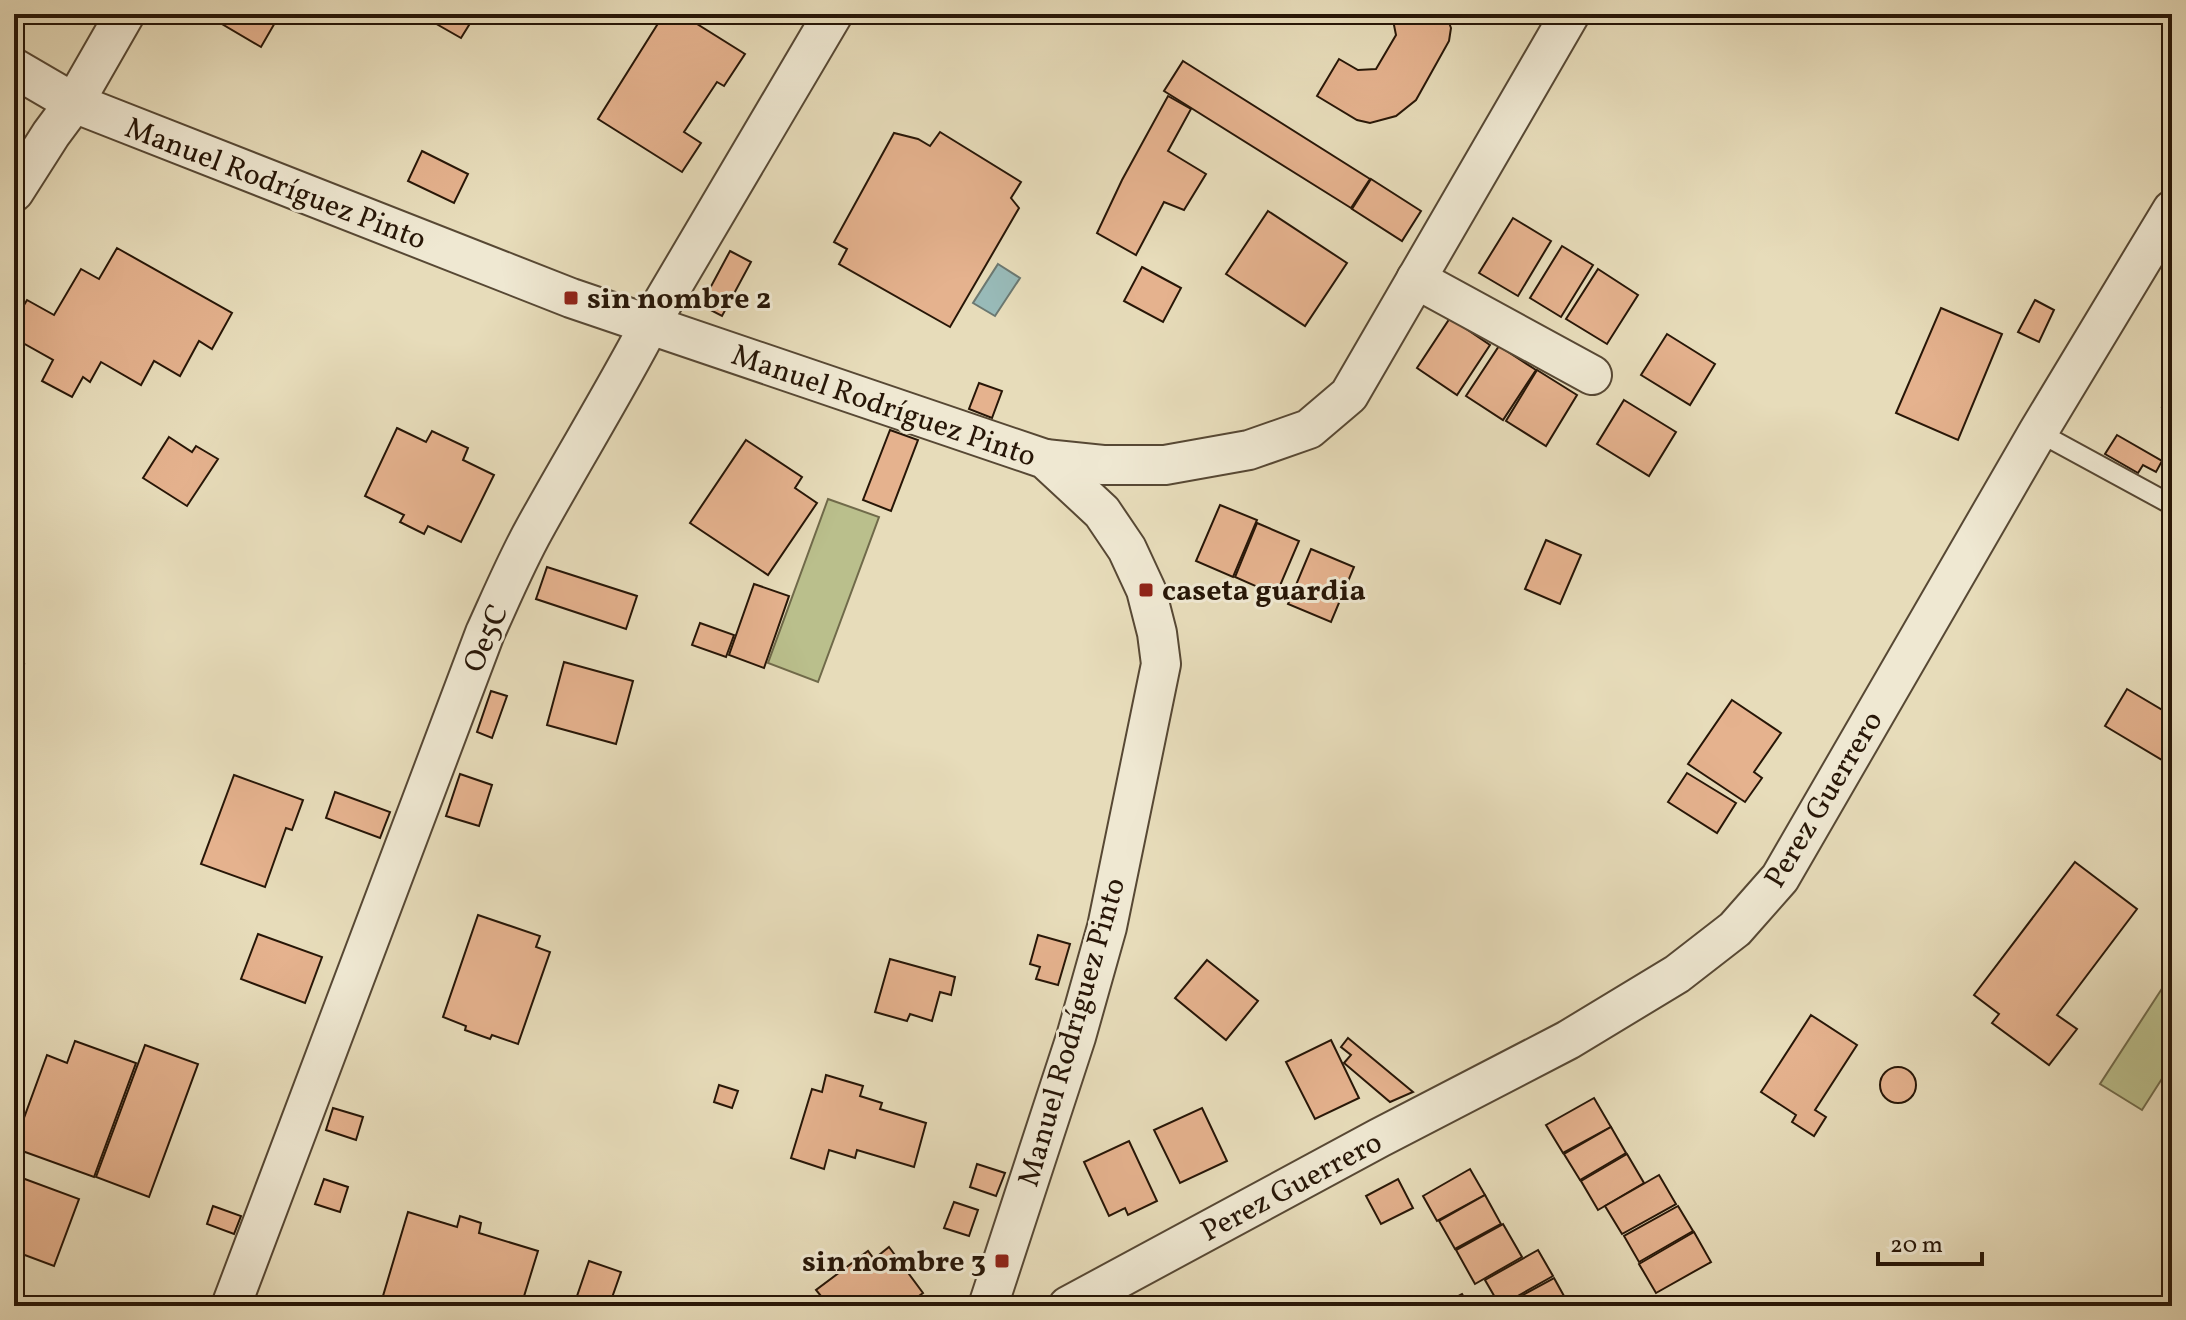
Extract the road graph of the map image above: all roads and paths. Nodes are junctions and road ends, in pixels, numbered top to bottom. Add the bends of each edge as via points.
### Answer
1 (125, 14) edge
2 (833, 14) edge
3 (1570, 14) edge
4 (14, 68) edge
5 (74, 103) junction
6 (14, 192) edge
7 (2172, 210) edge
8 (1416, 279) junction
9 (650, 324) junction
10 (1592, 375) dead end
11 (2038, 432) junction
12 (1045, 459) junction
13 (2172, 505) edge
14 (231, 1306) edge
15 (988, 1306) edge
16 (1068, 1306) edge

1 - 5 street
2 - 9 street, Oe5C
3 - 8 street
4 - 5 street, Manuel Rodríguez Pinto
5 - 6 street
5 - 9 street, Manuel Rodríguez Pinto via 556,293
7 - 11 street, Perez Guerrero
8 - 10 street
8 - 12 street via 1349,395 1309,429 1249,450 1165,465
9 - 12 street, Manuel Rodríguez Pinto
9 - 14 street, Oe5C via 534,530 485,633
11 - 13 lane
11 - 16 street, Perez Guerrero via 1780,878 1735,929 1677,974 1568,1040
12 - 15 street, Manuel Rodríguez Pinto via 1102,512 1127,549 1146,590 1161,664 1107,927

